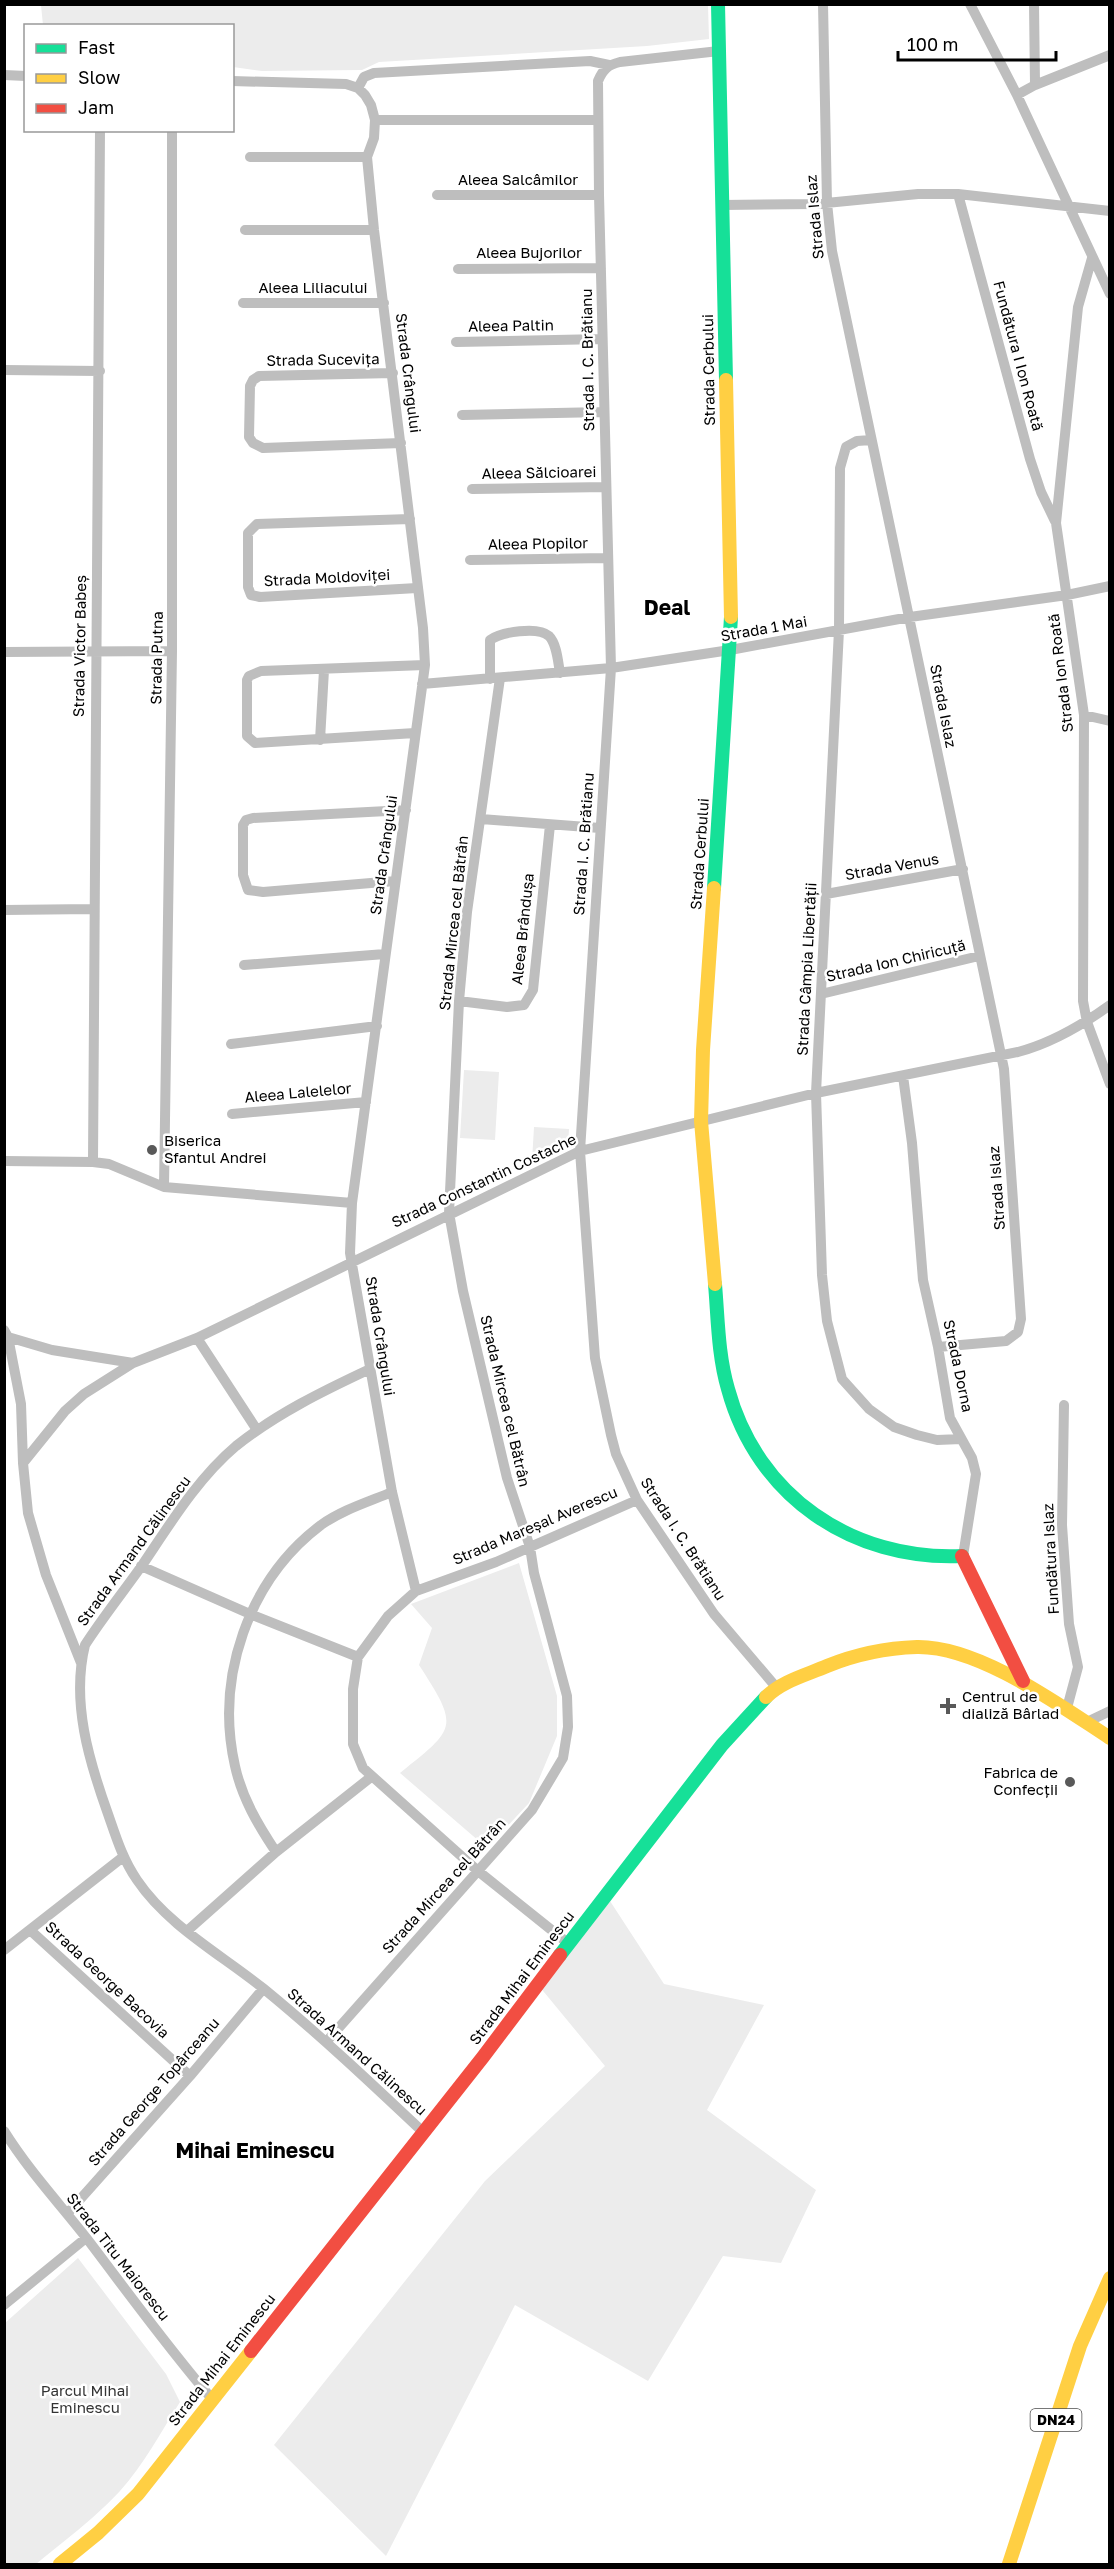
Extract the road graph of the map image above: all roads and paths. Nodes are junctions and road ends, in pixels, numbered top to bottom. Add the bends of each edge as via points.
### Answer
1 (718, 4) edge
2 (823, 4) edge
3 (970, 4) edge
4 (1034, 4) edge
5 (719, 51) junction
6 (1110, 55) edge
7 (609, 65) junction
8 (4, 75) edge
9 (24, 76) edge
10 (234, 81) edge
11 (1035, 85) junction
12 (358, 88) junction
13 (1017, 95) junction
14 (375, 120) junction
15 (598, 120) junction
16 (100, 132) edge
17 (172, 132) edge
18 (367, 156) junction
19 (250, 157) dead end
20 (958, 194) junction
21 (437, 195) dead end
22 (599, 195) junction
23 (827, 203) junction
24 (722, 205) junction
25 (1070, 205) junction
26 (1110, 211) edge
27 (245, 230) dead end
28 (374, 230) junction
29 (1092, 258) junction
30 (601, 268) junction
31 (458, 269) dead end
32 (1110, 294) edge
33 (243, 303) dead end
34 (384, 303) junction
35 (602, 339) junction
36 (456, 342) dead end
37 (4, 370) edge
38 (100, 371) junction
39 (393, 373) junction
40 (604, 412) junction
41 (462, 416) dead end
42 (871, 440) junction
43 (401, 442) junction
44 (606, 487) junction
45 (472, 489) dead end
46 (410, 519) junction
47 (1056, 523) junction
48 (607, 558) junction
49 (470, 560) dead end
50 (1110, 585) edge
51 (417, 588) junction
52 (1067, 595) junction
53 (910, 617) junction
54 (839, 630) junction
55 (730, 650) junction
56 (94, 651) junction
57 (172, 651) junction
58 (4, 652) edge
59 (425, 665) junction
60 (611, 668) junction
61 (324, 669) junction
62 (560, 673) junction
63 (495, 679) junction
64 (422, 684) junction
65 (1084, 715) junction
66 (1110, 721) edge
67 (415, 734) junction
68 (320, 740) junction
69 (406, 810) junction
70 (481, 819) junction
71 (550, 825) junction
72 (600, 828) junction
73 (963, 869) junction
74 (395, 881) junction
75 (826, 894) junction
76 (93, 909) junction
77 (4, 910) edge
78 (385, 954) junction
79 (979, 956) junction
80 (244, 965) dead end
81 (821, 994) junction
82 (459, 1001) junction
83 (1110, 1005) edge
84 (1087, 1022) junction
85 (377, 1026) junction
86 (231, 1044) dead end
87 (1000, 1055) junction
88 (1107, 1070) edge
89 (903, 1076) junction
90 (1110, 1084) edge
91 (816, 1093) junction
92 (366, 1102) junction
93 (232, 1114) dead end
94 (701, 1121) junction
95 (580, 1151) junction
96 (4, 1161) edge
97 (93, 1162) junction
98 (164, 1187) junction
99 (352, 1203) junction
100 (449, 1213) junction
101 (351, 1261) junction
102 (6, 1333) edge
103 (197, 1338) junction
104 (938, 1347) junction
105 (133, 1363) junction
106 (369, 1369) junction
107 (1064, 1405) dead end
108 (257, 1430) junction
109 (962, 1439) junction
110 (23, 1463) junction
111 (392, 1492) junction
112 (637, 1500) junction
113 (530, 1547) junction
114 (963, 1556) junction
115 (141, 1566) junction
116 (416, 1591) junction
117 (250, 1614) junction
118 (358, 1657) junction
119 (81, 1663) junction
120 (1023, 1682) junction
121 (776, 1687) junction
122 (1067, 1708) junction
123 (1110, 1711) edge
124 (1087, 1722) junction
125 (1110, 1738) edge
126 (371, 1777) junction
127 (276, 1852) junction
128 (123, 1857) junction
129 (478, 1870) junction
130 (30, 1930) junction
131 (187, 1930) junction
132 (569, 1944) junction
133 (4, 1950) edge
134 (263, 1989) junction
135 (327, 2041) junction
136 (190, 2076) junction
137 (4, 2131) edge
138 (423, 2132) junction
139 (67, 2214) junction
140 (86, 2238) junction
141 (1110, 2278) edge
142 (4, 2304) edge
143 (212, 2399) junction
144 (60, 2565) edge
145 (1009, 2565) edge

1 - 5 street, Strada Cerbului
2 - 23 street, Strada Islaz
3 - 13 street
4 - 11 street
5 - 7 street
5 - 24 street, Strada Cerbului
6 - 11 street
7 - 12 street via 590,61 374,73 364,77
7 - 15 street, Strada I. C. Brătianu via 598,81
8 - 9 street
10 - 12 street via 346,84
11 - 13 street
12 - 14 street via 371,105
13 - 25 street
14 - 15 street
14 - 18 street, Strada Crângului
15 - 22 street, Strada I. C. Brătianu
16 - 38 street, Strada Victor Babeș
17 - 57 street, Strada Putna
18 - 19 street
18 - 28 street, Strada Crângului
20 - 23 street
20 - 25 street
20 - 47 street, Fundătura I Ion Roată via 1030,459
21 - 22 street, Aleea Salcâmilor
22 - 30 street, Strada I. C. Brătianu
23 - 24 street
23 - 42 street, Strada Islaz via 832,250
24 - 55 street, Strada Cerbului
25 - 26 street
25 - 29 street
27 - 28 street
28 - 34 street, Strada Crângului
29 - 32 street
29 - 47 street, Strada Ion Roată via 1078,307
30 - 31 street, Aleea Bujorilor
30 - 35 street, Strada I. C. Brătianu
33 - 34 street, Aleea Liliacului
34 - 39 street, Strada Crângului
35 - 36 street, Aleea Paltin
35 - 40 street, Strada I. C. Brătianu
37 - 38 street
38 - 56 street, Strada Victor Babeș
39 - 43 street, Strada Crângului
39 - 43 street, Strada Sucevița via 259,376 250,386 249,437 263,448
40 - 41 street
40 - 44 street, Strada I. C. Brătianu
42 - 53 street, Strada Islaz
42 - 54 street, Strada Câmpia Libertății via 846,447 840,468
43 - 46 street, Strada Crângului
44 - 45 street, Aleea Sălcioarei
44 - 48 street, Strada I. C. Brătianu
46 - 51 street, Strada Crângului
46 - 51 street, Strada Moldoviței via 257,524 248,532 248,587 251,595 260,597
47 - 52 street, Strada Ion Roată
48 - 49 street, Aleea Plopilor
48 - 60 street, Strada I. C. Brătianu
50 - 52 street, Strada 1 Mai
51 - 59 street, Strada Crângului
52 - 53 street, Strada 1 Mai
52 - 65 street, Strada Ion Roată
53 - 54 street, Strada 1 Mai
53 - 73 street, Strada Islaz
54 - 55 street, Strada 1 Mai
54 - 75 street, Strada Câmpia Libertății
55 - 60 street, Strada 1 Mai
55 - 94 street, Strada Cerbului
56 - 57 street
56 - 58 street
56 - 76 street, Strada Victor Babeș
57 - 98 street, Strada Putna
59 - 61 street
59 - 64 street, Strada Crângului
60 - 62 street, Strada 1 Mai
60 - 72 street, Strada I. C. Brătianu
61 - 68 street
61 - 68 street via 261,671 249,675 247,680 246,730 250,741
62 - 63 street, Strada 1 Mai
62 - 63 street, Strada Mircea cel Bătrân via 549,636 540,632 506,633 490,640
63 - 64 street, Strada 1 Mai
63 - 70 street, Strada Mircea cel Bătrân
64 - 67 street, Strada Crângului
65 - 66 street
65 - 84 street, Strada Ion Roată via 1083,1001
67 - 68 street
67 - 69 street, Strada Crângului
69 - 74 street, Strada Crângului
69 - 74 street via 253,818 243,825 243,875 248,890
70 - 71 street
70 - 82 street, Strada Mircea cel Bătrân
71 - 72 street
71 - 82 street, Aleea Brândușa via 529,999 524,1005 507,1007
72 - 95 street, Strada I. C. Brătianu
73 - 75 street, Strada Venus
73 - 79 street, Strada Islaz
74 - 78 street, Strada Crângului
75 - 81 street, Strada Câmpia Libertății
76 - 77 street
76 - 97 street, Strada Victor Babeș
78 - 80 street
78 - 85 street, Strada Crângului
79 - 81 street, Strada Ion Chiricuță
79 - 87 street, Strada Islaz
81 - 91 street, Strada Câmpia Libertății
82 - 100 street, Strada Mircea cel Bătrân
83 - 84 street, Strada Constantin Costache
84 - 87 street, Strada Constantin Costache via 1039,1046
84 - 88 street, Strada Ion Roată
85 - 86 street
85 - 92 street, Strada Crângului
87 - 89 street, Strada Constantin Costache
87 - 104 street, Strada Islaz via 1021,1319 1018,1332 1006,1341
88 - 90 street, Strada Ion Roată
89 - 91 street, Strada Constantin Costache
89 - 104 street, Strada Dorna via 923,1280
91 - 94 street, Strada Constantin Costache
91 - 109 street, Strada Câmpia Libertății via 822,1275 827,1321 842,1379 869,1409 894,1427 937,1440
92 - 93 street, Aleea Lalelelor
92 - 99 street, Strada Crângului
94 - 95 street, Strada Constantin Costache
94 - 114 street, Strada Cerbului via 722,1366 731,1406 756,1456 771,1476 802,1504 839,1530 914,1556
95 - 100 street, Strada Constantin Costache
95 - 112 street, Strada I. C. Brătianu via 595,1358 613,1444
96 - 97 street
97 - 98 street via 109,1164
98 - 99 street
99 - 101 street, Strada Crângului
100 - 101 street, Strada Constantin Costache
100 - 113 street, Strada Mircea cel Bătrân via 463,1291 507,1478
101 - 103 street, Strada Constantin Costache
101 - 106 street, Strada Crângului
102 - 105 street via 52,1350
102 - 110 street via 21,1404
103 - 105 street, Strada Constantin Costache
103 - 108 street
104 - 109 street, Strada Dorna via 950,1418
105 - 110 street, Strada Constantin Costache via 65,1411
106 - 108 street, Strada Armand Călinescu
106 - 111 street, Strada Crângului
107 - 122 street, Fundătura Islaz via 1062,1525 1069,1624 1078,1667
108 - 115 street, Strada Armand Călinescu via 203,1481
109 - 114 street, Strada Dorna via 976,1474
110 - 119 street via 33,1528 46,1575
111 - 116 street, Strada Crângului
111 - 117 street via 322,1524 282,1563
112 - 113 street, Strada Mareșal Averescu
112 - 121 street, Strada I. C. Brătianu via 714,1614
113 - 116 street, Strada Mareșal Averescu
113 - 129 street, Strada Mircea cel Bătrân via 567,1696 568,1727 562,1758 549,1785
114 - 120 street
115 - 117 street
115 - 119 street, Strada Armand Călinescu via 85,1646
116 - 118 street, Strada Mareșal Averescu via 388,1616
117 - 118 street
117 - 127 street via 237,1649 229,1709 231,1741 245,1798
118 - 126 street, Strada Mareșal Averescu via 353,1689 353,1744 356,1757
119 - 128 street, Strada Armand Călinescu via 82,1717 90,1762
120 - 121 street, Strada Mihai Eminescu via 968,1658 917,1647 866,1654
120 - 122 street, Strada Mihai Eminescu
121 - 132 street, Strada Mihai Eminescu via 722,1745
122 - 124 street, Strada Mihai Eminescu
123 - 124 street
124 - 125 street, Strada Mihai Eminescu
126 - 127 street
126 - 129 street, Strada Mareșal Averescu
127 - 131 street
128 - 130 street
128 - 131 street, Strada Armand Călinescu via 149,1896
129 - 132 street, Strada Mareșal Averescu
129 - 135 street, Strada Mircea cel Bătrân
130 - 133 street
130 - 136 street, Strada George Bacovia
131 - 134 street, Strada Armand Călinescu
132 - 138 street, Strada Mihai Eminescu
134 - 135 street, Strada Armand Călinescu
134 - 136 street, Strada George Topârceanu
135 - 138 street, Strada Armand Călinescu
136 - 139 street, Strada George Topârceanu
137 - 139 street, Strada Titu Maiorescu via 35,2178
138 - 143 street, Strada Mihai Eminescu
139 - 140 street, Strada Titu Maiorescu
140 - 142 street
140 - 143 street, Strada Titu Maiorescu
141 - 145 street, DN24 via 1080,2346
143 - 144 street, Strada Mihai Eminescu via 138,2494

